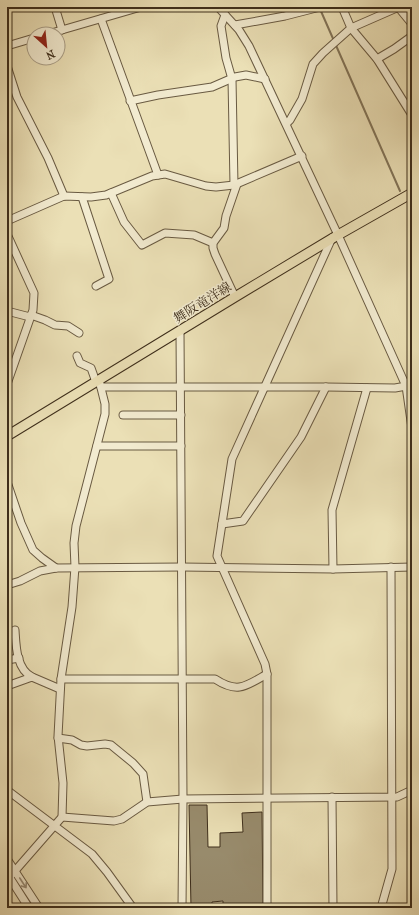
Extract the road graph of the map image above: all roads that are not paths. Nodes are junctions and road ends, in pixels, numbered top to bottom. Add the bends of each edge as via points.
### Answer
1 (55, 7) edge
2 (141, 7) edge
3 (218, 7) edge
4 (320, 7) edge
5 (342, 7) edge
6 (398, 7) edge
7 (225, 15) junction
8 (101, 19) junction
9 (412, 24) edge
10 (235, 25) junction
11 (61, 26) edge
12 (351, 28) junction
13 (66, 29) edge
14 (412, 36) edge
15 (26, 40) edge
16 (7, 46) edge
17 (377, 59) junction
18 (7, 66) edge
19 (232, 79) junction
20 (265, 79) junction
21 (130, 101) junction
22 (412, 115) edge
23 (286, 123) junction
24 (302, 156) junction
25 (158, 175) junction
26 (236, 184) junction
27 (111, 192) junction
28 (412, 192) edge
29 (64, 196) junction
30 (82, 197) junction
31 (7, 221) edge
32 (7, 234) edge
33 (335, 236) junction
34 (213, 243) junction
35 (96, 286) dead end
36 (235, 297) junction
37 (7, 311) edge
38 (31, 316) junction
39 (180, 330) junction
40 (78, 333) dead end
41 (77, 356) dead end
42 (98, 383) junction
43 (7, 384) edge
44 (409, 386) edge
45 (181, 387) junction
46 (265, 387) junction
47 (326, 387) junction
48 (366, 388) junction
49 (123, 415) dead end
50 (181, 415) junction
51 (412, 428) edge
52 (7, 436) edge
53 (97, 446) junction
54 (181, 446) junction
55 (7, 482) edge
56 (222, 524) junction
57 (182, 567) junction
58 (391, 567) junction
59 (412, 567) edge
60 (56, 568) junction
61 (75, 568) junction
62 (223, 568) junction
63 (333, 569) junction
64 (7, 585) edge
65 (15, 630) dead end
66 (19, 658) junction
67 (7, 660) edge
68 (267, 674) junction
69 (32, 677) junction
70 (61, 678) junction
71 (182, 679) junction
72 (7, 686) edge
73 (60, 689) junction
74 (58, 738) junction
75 (7, 790) edge
76 (412, 790) edge
77 (391, 797) junction
78 (267, 798) junction
79 (332, 798) junction
80 (183, 799) junction
81 (147, 802) junction
82 (62, 818) junction
83 (55, 826) junction
84 (7, 859) edge
85 (15, 871) junction
86 (8, 877) edge
87 (29, 908) edge
88 (39, 908) edge
89 (133, 908) edge
90 (182, 908) edge
91 (267, 908) edge
92 (333, 908) edge
93 (382, 908) edge

1 - 11 street
2 - 8 street
3 - 7 street
4 - 10 street
5 - 12 street
6 - 9 street
6 - 12 street
7 - 10 street
7 - 19 street via 221,26
8 - 13 street
8 - 21 street
10 - 20 street via 249,46
12 - 17 street
12 - 23 street via 313,64 302,99
14 - 17 street
15 - 16 street
17 - 22 street
18 - 29 street via 16,97 48,158
19 - 20 street via 246,76
19 - 21 street via 212,87
19 - 26 street
20 - 23 street
21 - 25 street
23 - 24 street
24 - 26 street
24 - 33 street
25 - 26 street via 165,174 206,186
25 - 27 street
26 - 34 street via 224,228
27 - 30 street
27 - 34 street via 124,222 142,245 165,233 194,235
28 - 33 main road, 舞阪竜洋線
29 - 30 street
29 - 31 street
30 - 35 street via 110,279
32 - 38 street via 34,293
33 - 36 main road, 舞阪竜洋線
33 - 44 street
33 - 46 street
34 - 36 street
36 - 39 main road, 舞阪竜洋線
37 - 38 street
38 - 40 street via 55,325 68,326
38 - 43 street
39 - 42 main road, 舞阪竜洋線
39 - 45 street
41 - 42 street via 80,363 91,368
42 - 45 street
42 - 52 main road, 舞阪竜洋線
42 - 53 street via 105,404
44 - 48 street
44 - 51 street
45 - 46 street
45 - 50 street
46 - 47 street
46 - 56 street via 232,459
47 - 48 street
47 - 56 street via 301,437 243,520
48 - 63 street via 332,510
49 - 50 street
50 - 54 street
53 - 54 street
53 - 61 street via 76,526
54 - 57 street
55 - 60 street via 33,550
56 - 62 street via 217,556
57 - 61 street
57 - 62 street
57 - 71 street
58 - 59 street
58 - 63 street
58 - 77 street
60 - 61 street
60 - 64 street via 40,570
61 - 70 street
62 - 63 street
62 - 68 street
65 - 66 street
66 - 67 street
66 - 69 street
68 - 71 street via 241,687 223,684 216,679
68 - 78 street
69 - 72 street
69 - 73 street
70 - 71 street
70 - 73 street
71 - 80 street
73 - 74 street
74 - 81 street via 87,746 111,745 144,774
74 - 82 street via 63,783
75 - 83 street
76 - 77 street
77 - 79 street
77 - 93 street via 392,869
78 - 79 street
78 - 80 street
78 - 91 street
79 - 92 street
80 - 81 street
80 - 90 street
81 - 82 street via 122,819
82 - 83 street
83 - 85 street
83 - 89 street via 92,854
84 - 85 street
85 - 86 street
85 -> 88 street
86 - 87 street

